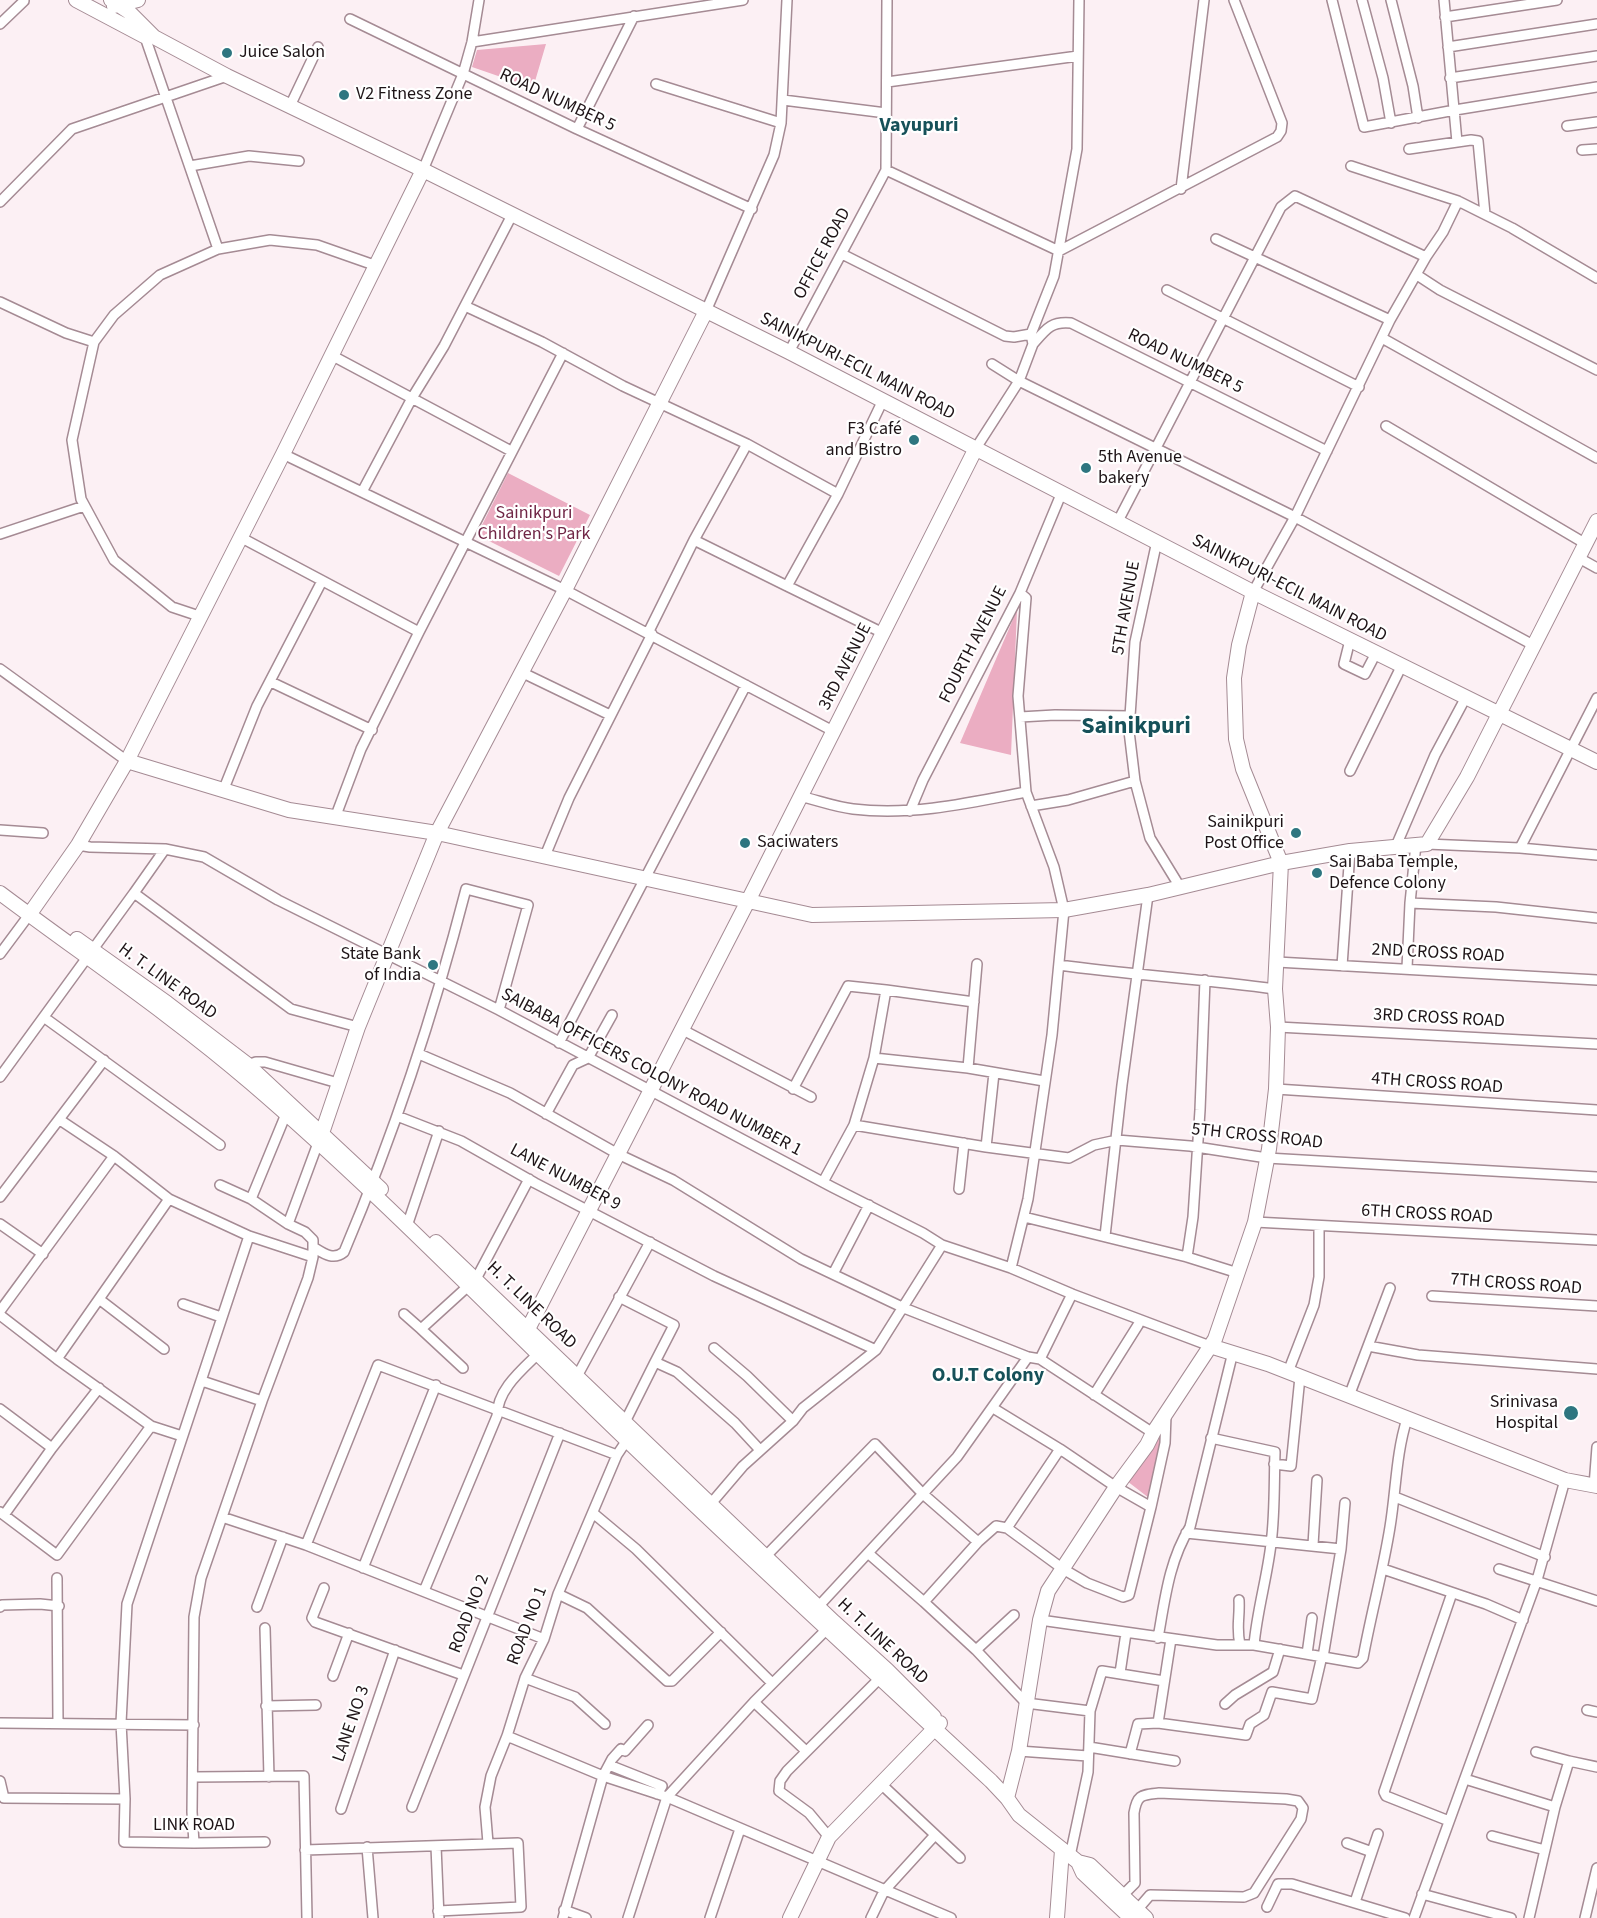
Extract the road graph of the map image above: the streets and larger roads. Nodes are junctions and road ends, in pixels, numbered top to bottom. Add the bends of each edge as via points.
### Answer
1 (138, 0) edge
2 (144, 0) edge
3 (479, 0) edge
4 (743, 0) edge
5 (787, 0) edge
6 (886, 0) edge
7 (1079, 0) edge
8 (1204, 0) edge
9 (1234, 0) edge
10 (1332, 0) edge
11 (1362, 0) edge
12 (1391, 0) edge
13 (1444, 0) edge
14 (1557, 0) edge
15 (24, 1) edge
16 (115, 2) edge
17 (87, 4) edge
18 (634, 16) junction
19 (1445, 17) junction
20 (350, 19) dead end
21 (0, 24) edge
22 (1597, 24) edge
23 (148, 33) junction
24 (472, 42) junction
25 (318, 47) dead end
26 (1448, 47) junction
27 (1078, 56) junction
28 (1597, 56) edge
29 (463, 74) junction
30 (227, 76) junction
31 (1450, 78) junction
32 (887, 82) junction
33 (656, 84) dead end
34 (1597, 87) edge
35 (165, 97) junction
36 (783, 100) junction
37 (290, 106) junction
38 (1455, 110) junction
39 (886, 113) junction
40 (1418, 118) junction
41 (1597, 122) edge
42 (781, 123) junction
43 (1391, 123) junction
44 (1567, 126) dead end
45 (577, 129) junction
46 (1457, 141) junction
47 (1409, 149) dead end
48 (1582, 150) dead end
49 (1597, 150) edge
50 (299, 161) dead end
51 (190, 166) junction
52 (1351, 166) dead end
53 (423, 170) junction
54 (886, 170) junction
55 (1181, 189) junction
56 (1458, 201) junction
57 (0, 202) edge
58 (752, 209) junction
59 (1485, 214) junction
60 (512, 215) junction
61 (1216, 239) dead end
62 (218, 249) junction
63 (1059, 251) junction
64 (842, 254) junction
65 (1255, 256) junction
66 (1426, 257) junction
67 (374, 265) junction
68 (1417, 275) junction
69 (1597, 278) edge
70 (1167, 290) dead end
71 (0, 302) edge
72 (465, 306) junction
73 (706, 311) junction
74 (1223, 318) junction
75 (1390, 320) junction
76 (1382, 338) junction
77 (1032, 339) junction
78 (94, 342) junction
79 (789, 352) junction
80 (563, 353) junction
81 (331, 355) junction
82 (992, 364) dead end
83 (1597, 370) edge
84 (1019, 381) junction
85 (1190, 383) junction
86 (1359, 387) junction
87 (412, 398) junction
88 (883, 400) junction
89 (660, 404) junction
90 (1386, 426) dead end
91 (747, 444) junction
92 (1157, 447) junction
93 (976, 448) junction
94 (1327, 451) junction
95 (511, 452) junction
96 (283, 454) junction
97 (1597, 458) edge
98 (362, 492) junction
99 (1062, 492) junction
100 (838, 494) junction
101 (84, 506) junction
102 (1295, 517) junction
103 (1118, 521) junction
104 (1597, 521) edge
105 (0, 534) edge
106 (240, 537) junction
107 (694, 540) junction
108 (1157, 542) junction
109 (465, 543) junction
110 (1586, 544) junction
111 (1579, 558) junction
112 (1597, 568) edge
113 (322, 581) junction
114 (787, 586) junction
115 (565, 590) junction
116 (1253, 592) junction
117 (1020, 593) junction
118 (199, 616) junction
119 (419, 632) junction
120 (883, 633) junction
121 (650, 634) junction
122 (1350, 640) junction
123 (1535, 646) junction
124 (1376, 653) junction
125 (1402, 665) junction
126 (0, 669) edge
127 (520, 672) junction
128 (271, 682) junction
129 (746, 685) junction
130 (1466, 697) junction
131 (1597, 698) edge
132 (1499, 713) junction
133 (610, 715) junction
134 (1130, 716) junction
135 (1020, 717) junction
136 (372, 730) junction
137 (833, 731) junction
138 (1570, 748) junction
139 (127, 761) junction
140 (1597, 762) edge
141 (1350, 771) dead end
142 (1135, 780) junction
143 (223, 791) junction
144 (1026, 792) junction
145 (799, 796) junction
146 (1031, 806) junction
147 (910, 811) junction
148 (334, 818) junction
149 (0, 830) edge
150 (43, 833) dead end
151 (437, 833) junction
152 (1422, 844) junction
153 (78, 845) junction
154 (1396, 846) junction
155 (1520, 848) junction
156 (165, 849) junction
157 (1350, 851) junction
158 (1597, 855) edge
159 (545, 856) junction
160 (1281, 863) junction
161 (646, 878) junction
162 (0, 883) edge
163 (1179, 887) junction
164 (0, 893) edge
165 (134, 893) junction
166 (1148, 895) junction
167 (748, 901) junction
168 (1410, 903) junction
169 (1064, 910) junction
170 (32, 912) junction
171 (1597, 918) edge
172 (0, 954) edge
173 (90, 954) junction
174 (388, 954) junction
175 (1277, 962) junction
176 (977, 964) dead end
177 (1059, 965) junction
178 (1342, 966) junction
179 (1407, 968) junction
180 (1137, 975) junction
181 (1205, 980) junction
182 (1597, 980) edge
183 (442, 981) junction
184 (1275, 989) junction
185 (886, 990) junction
186 (974, 1002) junction
187 (499, 1010) junction
188 (612, 1015) dead end
189 (45, 1018) junction
190 (358, 1027) junction
191 (1278, 1027) junction
192 (681, 1029) junction
193 (559, 1043) junction
194 (1597, 1044) edge
195 (419, 1054) junction
196 (588, 1058) junction
197 (874, 1058) junction
198 (104, 1060) junction
199 (242, 1068) junction
200 (968, 1068) junction
201 (994, 1073) junction
202 (0, 1077) edge
203 (1044, 1082) junction
204 (338, 1083) junction
205 (793, 1089) junction
206 (1276, 1089) junction
207 (650, 1091) junction
208 (811, 1097) dead end
209 (1597, 1110) edge
210 (546, 1113) junction
211 (286, 1114) junction
212 (397, 1116) junction
213 (60, 1120) junction
214 (854, 1125) junction
215 (440, 1131) junction
216 (320, 1138) junction
217 (1117, 1140) junction
218 (964, 1143) junction
219 (220, 1145) dead end
220 (986, 1147) junction
221 (1196, 1147) junction
222 (618, 1154) junction
223 (1034, 1154) junction
224 (114, 1156) junction
225 (1267, 1158) junction
226 (1597, 1177) edge
227 (529, 1179) junction
228 (823, 1182) junction
229 (220, 1185) dead end
230 (372, 1186) junction
231 (958, 1189) dead end
232 (0, 1197) edge
233 (170, 1199) junction
234 (251, 1199) junction
235 (869, 1206) junction
236 (588, 1210) junction
237 (1024, 1217) junction
238 (409, 1222) junction
239 (1255, 1222) junction
240 (0, 1224) edge
241 (288, 1224) junction
242 (1319, 1226) junction
243 (249, 1236) junction
244 (1105, 1236) junction
245 (1597, 1240) edge
246 (650, 1242) junction
247 (942, 1245) junction
248 (313, 1247) junction
249 (43, 1254) junction
250 (313, 1257) junction
251 (1187, 1257) junction
252 (1011, 1268) junction
253 (1238, 1273) junction
254 (833, 1274) junction
255 (473, 1282) junction
256 (1390, 1288) dead end
257 (1072, 1294) junction
258 (1432, 1296) dead end
259 (619, 1297) junction
260 (99, 1299) junction
261 (183, 1304) dead end
262 (1597, 1306) edge
263 (904, 1308) junction
264 (0, 1313) edge
265 (404, 1314) dead end
266 (221, 1317) junction
267 (1138, 1320) junction
268 (421, 1329) junction
269 (525, 1333) junction
270 (1210, 1346) junction
271 (1368, 1346) junction
272 (714, 1348) dead end
273 (164, 1349) dead end
274 (543, 1350) junction
275 (876, 1350) junction
276 (1233, 1352) junction
277 (1029, 1357) junction
278 (57, 1359) junction
279 (1040, 1359) junction
280 (655, 1362) junction
281 (463, 1368) dead end
282 (1597, 1368) edge
283 (1294, 1374) junction
284 (202, 1381) junction
285 (574, 1381) junction
286 (436, 1385) junction
287 (99, 1388) junction
288 (1094, 1395) junction
289 (1348, 1396) junction
290 (262, 1401) junction
291 (993, 1408) junction
292 (497, 1409) junction
293 (0, 1410) edge
294 (1166, 1414) junction
295 (1407, 1419) junction
296 (793, 1421) junction
297 (151, 1426) junction
298 (629, 1431) junction
299 (560, 1432) junction
300 (1153, 1433) junction
301 (182, 1436) junction
302 (1211, 1438) junction
303 (1597, 1447) edge
304 (52, 1448) junction
305 (1060, 1449) junction
306 (760, 1450) junction
307 (617, 1455) junction
308 (1274, 1464) junction
309 (1317, 1480) dead end
310 (1565, 1480) junction
311 (1595, 1486) edge
312 (1116, 1487) junction
313 (923, 1494) junction
314 (1395, 1497) junction
315 (1345, 1503) dead end
316 (1151, 1507) junction
317 (707, 1508) junction
318 (593, 1512) junction
319 (2, 1514) edge
320 (222, 1517) junction
321 (1007, 1528) junction
322 (1186, 1533) junction
323 (283, 1537) junction
324 (1271, 1541) junction
325 (978, 1542) junction
326 (306, 1545) junction
327 (1313, 1545) junction
328 (1341, 1549) junction
329 (869, 1554) junction
330 (1545, 1557) junction
331 (762, 1560) junction
332 (363, 1568) junction
333 (1062, 1569) junction
334 (1383, 1569) junction
335 (1499, 1569) dead end
336 (57, 1578) dead end
337 (1537, 1580) junction
338 (324, 1588) dead end
339 (424, 1591) junction
340 (1452, 1593) junction
341 (558, 1594) junction
342 (1239, 1600) dead end
343 (1597, 1601) edge
344 (924, 1602) junction
345 (58, 1606) junction
346 (0, 1607) edge
347 (257, 1607) dead end
348 (814, 1610) junction
349 (486, 1616) junction
350 (1014, 1616) dead end
351 (1312, 1618) dead end
352 (1040, 1620) junction
353 (1523, 1620) junction
354 (830, 1625) junction
355 (265, 1628) dead end
356 (721, 1632) junction
357 (348, 1633) junction
358 (1126, 1633) junction
359 (1158, 1638) junction
360 (544, 1639) junction
361 (1171, 1640) junction
362 (1240, 1645) junction
363 (1254, 1645) junction
364 (1280, 1649) junction
365 (395, 1650) junction
366 (975, 1650) junction
367 (1307, 1654) junction
368 (1322, 1657) junction
369 (1120, 1673) junction
370 (464, 1675) junction
371 (333, 1676) dead end
372 (525, 1678) junction
373 (879, 1679) junction
374 (1164, 1681) junction
375 (772, 1683) junction
376 (754, 1702) junction
377 (1026, 1703) junction
378 (1225, 1704) dead end
379 (316, 1705) dead end
380 (266, 1707) junction
381 (1587, 1710) dead end
382 (1090, 1711) junction
383 (1597, 1713) edge
384 (0, 1723) edge
385 (58, 1723) junction
386 (122, 1723) junction
387 (1158, 1723) junction
388 (605, 1724) dead end
389 (194, 1725) junction
390 (648, 1725) dead end
391 (937, 1726) junction
392 (507, 1736) junction
393 (806, 1751) junction
394 (1019, 1751) junction
395 (1088, 1751) junction
396 (1536, 1752) dead end
397 (1130, 1754) junction
398 (1175, 1761) dead end
399 (1569, 1761) junction
400 (609, 1765) junction
401 (1597, 1767) edge
402 (603, 1776) junction
403 (269, 1777) junction
404 (194, 1778) junction
405 (1465, 1779) junction
406 (0, 1781) edge
407 (879, 1783) junction
408 (1008, 1793) junction
409 (662, 1796) junction
410 (125, 1799) junction
411 (412, 1807) dead end
412 (1556, 1807) junction
413 (341, 1809) dead end
414 (1449, 1821) junction
415 (740, 1829) junction
416 (1378, 1834) dead end
417 (935, 1835) junction
418 (1492, 1836) dead end
419 (829, 1837) junction
420 (264, 1842) dead end
421 (488, 1843) junction
422 (1347, 1843) dead end
423 (194, 1844) junction
424 (367, 1846) junction
425 (436, 1846) junction
426 (305, 1850) junction
427 (1545, 1850) junction
428 (1372, 1852) junction
429 (1070, 1856) junction
430 (960, 1858) dead end
431 (816, 1861) junction
432 (1597, 1868) edge
433 (1135, 1883) junction
434 (884, 1891) junction
435 (1422, 1894) junction
436 (1150, 1895) junction
437 (1122, 1896) junction
438 (1355, 1902) junction
439 (1267, 1907) dead end
440 (501, 1913) edge
441 (563, 1914) edge
442 (438, 1915) edge
443 (1138, 1915) edge
444 (1487, 1915) edge
445 (307, 1918) edge
446 (373, 1918) edge
447 (586, 1918) edge
448 (628, 1918) edge
449 (710, 1918) edge
450 (790, 1918) edge
451 (872, 1918) edge
452 (951, 1918) edge
453 (1057, 1918) edge
454 (1405, 1918) edge
455 (1414, 1918) edge
456 (1511, 1918) edge
457 (1529, 1918) edge
458 (1585, 1918) edge

1 - 16 street
2 - 23 street via 139,9
3 - 24 street
4 - 18 street
5 - 36 street
6 - 32 street
7 - 27 street
8 - 55 street
9 - 55 street via 1281,131 1277,137
10 - 43 street via 1364,127
11 - 43 street
12 - 40 street
13 - 19 street
14 - 19 street
15 - 21 street
16 - 17 street
16 - 23 street
17 - 23 street, SAINIKPURI-ECIL MAIN ROAD
18 - 24 street
18 - 45 street
19 - 26 street
20 - 29 street, ROAD NUMBER 5
22 - 26 street
23 - 30 street, SAINIKPURI-ECIL MAIN ROAD
23 - 35 street
24 - 29 street
25 - 37 street
26 - 31 street
27 - 32 street
27 - 63 street via 1077,149
28 - 31 street
29 - 45 street, ROAD NUMBER 5
29 - 53 street
30 - 35 street
30 - 37 street, SAINIKPURI-ECIL MAIN ROAD
31 - 38 street
32 - 39 street
33 - 42 street
34 - 38 street
35 - 51 street
35 - 57 street via 72,129
36 - 39 street
36 - 42 street
37 - 53 street, SAINIKPURI-ECIL MAIN ROAD
38 - 40 street
38 - 46 street
39 - 54 street
40 - 43 street
41 - 44 street
42 - 58 street via 774,155
45 - 58 street, ROAD NUMBER 5
46 - 47 street
46 - 59 street via 1478,141
48 - 49 street
50 - 51 street via 249,156
51 - 62 street
52 - 56 street
53 - 60 street, SAINIKPURI-ECIL MAIN ROAD
53 - 67 street
54 - 63 street
54 - 64 street, OFFICE ROAD
55 - 63 street
56 - 59 street
56 - 66 street
58 - 73 street
59 - 69 street
60 - 72 street
60 - 73 street, SAINIKPURI-ECIL MAIN ROAD
61 - 65 street
62 - 67 street via 270,240 317,245
62 - 78 street via 160,275 114,315
63 - 77 street
64 - 77 street via 1005,336
64 - 79 street, OFFICE ROAD
65 - 66 street via 1281,207 1295,196
65 - 74 street
65 - 75 street
66 - 68 street
67 - 81 street
68 - 75 street
68 - 83 street
70 - 74 street
71 - 78 street
72 - 80 street
72 - 87 street
73 - 79 street, SAINIKPURI-ECIL MAIN ROAD
73 - 89 street
74 - 85 street
74 - 86 street
75 - 76 street
76 - 86 street
76 - 97 street
77 - 84 street
77 - 85 street, ROAD NUMBER 5 via 1059,322 1071,323
78 - 101 street via 72,440
79 - 88 street, SAINIKPURI-ECIL MAIN ROAD
80 - 89 street
80 - 95 street
81 - 87 street
81 - 96 street
82 - 84 street
84 - 92 street
84 - 93 street
85 - 92 street
85 - 94 street, ROAD NUMBER 5
86 - 94 street
87 - 95 street
87 - 98 street
88 - 93 street, SAINIKPURI-ECIL MAIN ROAD
88 - 100 street
89 - 91 street
89 - 115 street
90 - 110 street
91 - 100 street
91 - 107 street
92 - 102 street
92 - 103 street
93 - 99 street, SAINIKPURI-ECIL MAIN ROAD
93 - 120 street, 3RD AVENUE
94 - 102 street
95 - 109 street
96 - 98 street
96 - 106 street
98 - 109 street
99 - 103 street, SAINIKPURI-ECIL MAIN ROAD
99 - 117 street, FOURTH AVENUE
100 - 114 street
101 - 105 street
101 - 118 street via 114,560 172,607
102 - 116 street
102 - 123 street
103 - 108 street, SAINIKPURI-ECIL MAIN ROAD
104 - 110 street
106 - 113 street
106 - 118 street
107 - 114 street
107 - 121 street
108 - 116 street, SAINIKPURI-ECIL MAIN ROAD
108 - 134 street, 5TH AVENUE via 1135,642
109 - 115 street
109 - 119 street
110 - 111 street
111 - 112 street
111 - 123 street
113 - 119 street
113 - 128 street
114 - 120 street
115 - 121 street
115 - 127 street
116 - 122 street, SAINIKPURI-ECIL MAIN ROAD
116 - 160 street via 1234,678 1236,739 1243,769
117 - 135 street via 1026,598 1026,612 1018,696
117 - 147 street, FOURTH AVENUE
118 - 139 street
119 - 136 street
120 - 137 street, 3RD AVENUE
121 - 129 street
121 - 133 street
122 - 124 street, SAINIKPURI-ECIL MAIN ROAD
122 - 124 street via 1344,664 1365,674
123 - 132 street
124 - 125 street, SAINIKPURI-ECIL MAIN ROAD
125 - 130 street, SAINIKPURI-ECIL MAIN ROAD
125 - 141 street
126 - 139 street
127 - 133 street
127 - 151 street
128 - 136 street
128 - 143 street via 257,706
129 - 137 street
129 - 161 street
130 - 132 street, SAINIKPURI-ECIL MAIN ROAD
130 - 154 street via 1435,755
131 - 138 street
132 - 138 street, SAINIKPURI-ECIL MAIN ROAD
132 - 152 street via 1467,777
133 - 159 street
134 - 135 street
134 - 142 street, 5TH AVENUE
135 - 144 street
136 - 148 street
137 - 145 street, 3RD AVENUE
138 - 140 street, SAINIKPURI-ECIL MAIN ROAD
138 - 155 street
139 - 143 street
139 - 153 street
142 - 146 street via 1068,801
142 - 163 street, 5TH AVENUE via 1150,838
143 - 148 street
144 - 146 street
144 - 147 street
145 - 147 street via 852,809
145 - 167 street, 3RD AVENUE
146 - 169 street via 1054,867
148 - 151 street
149 - 150 street
151 - 159 street
151 - 174 street
152 - 154 street
152 - 155 street
152 - 168 street
153 - 156 street, SAIBABA OFFICERS COLONY ROAD NUMBER 1
153 - 170 street
154 - 157 street
155 - 158 street
156 - 165 street
156 - 174 street, SAIBABA OFFICERS COLONY ROAD NUMBER 1 via 204,857 278,900
157 - 160 street
157 - 178 street
159 - 161 street
160 - 163 street
160 - 175 street
161 - 167 street
161 - 193 street
162 - 170 street, H. T. LINE ROAD
163 - 166 street
164 - 170 street, H. T. LINE ROAD
165 - 173 street
165 - 190 street via 291,1009
166 - 169 street
166 - 180 street
167 - 169 street via 812,915
167 - 192 street, 3RD AVENUE
168 - 171 street
168 - 179 street
169 - 177 street
170 - 172 street
170 - 173 street, H. T. LINE ROAD
173 - 189 street
173 - 199 street, H. T. LINE ROAD
174 - 183 street, SAIBABA OFFICERS COLONY ROAD NUMBER 1
174 - 190 street
175 - 178 street, 2ND CROSS ROAD
175 - 184 street
176 - 186 street
177 - 180 street
177 - 203 street
178 - 179 street, 2ND CROSS ROAD
179 - 182 street, 2ND CROSS ROAD
180 - 181 street
180 - 217 street
181 - 184 street
181 - 221 street
183 - 187 street, SAIBABA OFFICERS COLONY ROAD NUMBER 1
183 - 187 street via 466,889 528,905
183 - 195 street
184 - 191 street
185 - 186 street
185 - 197 street
185 - 205 street via 848,986
186 - 200 street
187 - 193 street, SAIBABA OFFICERS COLONY ROAD NUMBER 1
188 - 196 street
189 - 198 street
189 - 202 street
190 - 204 street
191 - 194 street, 3RD CROSS ROAD
191 - 206 street
192 - 205 street
192 - 207 street, 3RD AVENUE
193 - 196 street, SAIBABA OFFICERS COLONY ROAD NUMBER 1
195 - 210 street
195 - 212 street
196 - 207 street, SAIBABA OFFICERS COLONY ROAD NUMBER 1
196 - 210 street via 573,1065
197 - 200 street
197 - 214 street
198 - 213 street
198 - 219 street
199 - 204 street via 265,1062
199 - 211 street, H. T. LINE ROAD
199 - 216 street, H. T. LINE ROAD
200 - 201 street
201 - 203 street
201 - 220 street
203 - 223 street
204 - 216 street
205 - 208 street
206 - 209 street, 4TH CROSS ROAD
206 - 225 street
207 - 222 street, 3RD AVENUE
207 - 228 street, SAIBABA OFFICERS COLONY ROAD NUMBER 1
210 - 222 street
211 - 216 street, H. T. LINE ROAD
211 - 234 street
212 - 215 street, LANE NUMBER 9
212 - 230 street
213 - 224 street
213 - 232 street
214 - 218 street, 5TH CROSS ROAD
214 - 228 street
215 - 227 street, LANE NUMBER 9
215 - 238 street
216 - 230 street, H. T. LINE ROAD
216 - 241 street
217 - 221 street, 5TH CROSS ROAD
217 - 223 street, 5TH CROSS ROAD via 1094,1145 1069,1158
217 - 244 street
218 - 220 street, 5TH CROSS ROAD
218 - 231 street
220 - 223 street, 5TH CROSS ROAD
221 - 225 street, 5TH CROSS ROAD
221 - 251 street
222 - 236 street, 3RD AVENUE
222 - 254 street via 673,1180 801,1259
223 - 237 street
224 - 233 street
224 - 249 street
225 - 226 street, 5TH CROSS ROAD
225 - 239 street
227 - 236 street, LANE NUMBER 9
227 - 255 street
228 - 235 street, SAIBABA OFFICERS COLONY ROAD NUMBER 1
229 - 234 street
230 - 238 street, H. T. LINE ROAD
230 - 248 street via 344,1252 333,1257
233 - 243 street
233 - 260 street
234 - 241 street
235 - 247 street, SAIBABA OFFICERS COLONY ROAD NUMBER 1
235 - 254 street
236 - 246 street, LANE NUMBER 9
236 - 269 street, 3RD AVENUE
237 - 244 street
237 - 252 street
238 - 255 street, H. T. LINE ROAD
239 - 242 street, 6TH CROSS ROAD
239 - 253 street
240 - 249 street
241 - 248 street via 305,1232 313,1240
242 - 245 street, 6TH CROSS ROAD
242 - 283 street via 1319,1277
243 - 250 street
243 - 266 street
244 - 251 street
246 - 259 street
246 - 275 street, LANE NUMBER 9 via 714,1276
247 - 252 street, SAIBABA OFFICERS COLONY ROAD NUMBER 1
247 - 263 street
248 - 250 street
249 - 264 street
250 - 290 street
251 - 253 street
252 - 257 street, SAIBABA OFFICERS COLONY ROAD NUMBER 1
253 - 270 street
254 - 263 street
255 - 268 street
255 - 269 street, H. T. LINE ROAD
256 - 271 street
257 - 267 street, SAIBABA OFFICERS COLONY ROAD NUMBER 1
257 - 279 street
258 - 262 street, 7TH CROSS ROAD
259 - 280 street, ROAD NO 1 via 674,1325
259 - 285 street
260 - 273 street
260 - 278 street
261 - 266 street
263 - 275 street
263 - 277 street
264 - 278 street
265 - 268 street
266 - 284 street
267 - 270 street, SAIBABA OFFICERS COLONY ROAD NUMBER 1
267 - 288 street
268 - 281 street
269 - 274 street, H. T. LINE ROAD
270 - 276 street
270 - 294 street
271 - 282 street via 1418,1355
271 - 289 street
272 - 296 street
274 - 285 street, H. T. LINE ROAD
274 - 292 street via 508,1384
275 - 296 street via 803,1408
276 - 283 street
276 - 302 street
277 - 279 street
277 - 291 street
278 - 287 street
279 - 288 street
280 - 298 street, ROAD NO 1
280 - 306 street via 677,1372
283 - 289 street
283 - 308 street via 1291,1466
284 - 290 street
284 - 301 street
285 - 298 street, H. T. LINE ROAD
286 - 292 street
286 - 326 street via 378,1365
286 - 332 street
287 - 297 street
287 - 304 street
288 - 300 street
289 - 295 street
290 - 320 street
291 - 305 street
291 - 313 street via 957,1457
292 - 299 street
292 - 339 street
293 - 304 street
294 - 300 street
294 - 316 street via 1165,1443
295 - 310 street
295 - 314 street
296 - 306 street
297 - 301 street
297 - 319 street via 57,1555
298 - 307 street, ROAD NO 1
298 - 317 street, H. T. LINE ROAD
299 - 307 street
299 - 349 street, ROAD NO 2
300 - 312 street
301 - 386 street via 127,1604
302 - 308 street via 1275,1452
302 - 322 street
303 - 311 street
304 - 319 street
305 - 312 street
305 - 321 street
306 - 317 street
307 - 318 street, ROAD NO 1
308 - 324 street
309 - 327 street
310 - 311 street
310 - 330 street
312 - 316 street
312 - 333 street
313 - 325 street
313 - 329 street
313 - 331 street via 875,1444
314 - 330 street
314 - 334 street
315 - 328 street
316 - 333 street via 1129,1595 1123,1597
317 - 331 street, H. T. LINE ROAD
318 - 341 street, ROAD NO 1
318 - 356 street
320 - 323 street
320 - 389 street via 201,1578 194,1617
321 - 325 street via 996,1526
321 - 333 street
322 - 324 street
322 - 359 street via 1171,1569
323 - 326 street
323 - 347 street
324 - 327 street
324 - 363 street
325 - 344 street
326 - 332 street
327 - 328 street
328 - 368 street
329 - 344 street
329 - 348 street
330 - 337 street
331 - 348 street, H. T. LINE ROAD
332 - 339 street
333 - 352 street via 1048,1591
334 - 340 street
334 - 368 street via 1363,1658 1358,1663
335 - 337 street
336 - 345 street
337 - 343 street
337 - 353 street
338 - 357 street via 313,1620
339 - 349 street
340 - 353 street
340 - 414 street via 1384,1792
341 - 356 street via 586,1608 670,1682
341 - 360 street, ROAD NO 1
342 - 362 street
344 - 366 street
345 - 346 street
345 - 385 street
348 - 354 street, H. T. LINE ROAD
349 - 360 street
349 - 370 street, ROAD NO 2
350 - 366 street
351 - 367 street
352 - 358 street
352 - 377 street
353 - 405 street
354 - 373 street, H. T. LINE ROAD
354 - 375 street
354 - 391 street, H. T. LINE ROAD via 887,1670
355 - 380 street
356 - 375 street
357 - 365 street
357 - 371 street
358 - 359 street
358 - 369 street
359 - 361 street
360 - 372 street, ROAD NO 1
361 - 362 street
361 - 374 street
362 - 363 street
363 - 364 street
364 - 367 street
364 - 378 street via 1273,1672
365 - 370 street
365 - 413 street, LANE NO 3
366 - 377 street
367 - 368 street
368 - 387 street via 1312,1699 1272,1692 1264,1714 1250,1724 1246,1735
369 - 374 street
369 - 382 street via 1102,1671
370 - 411 street, ROAD NO 2
372 - 388 street via 575,1697
372 - 392 street, ROAD NO 1
373 - 391 street, H. T. LINE ROAD
373 - 393 street
374 - 387 street
375 - 376 street
376 - 393 street
376 - 409 street
377 - 382 street
377 - 394 street
379 - 380 street
380 - 403 street
381 - 383 street
382 - 395 street
384 - 385 street
385 - 386 street
386 - 389 street
386 - 410 street
387 - 397 street via 1138,1724
389 - 404 street
390 - 400 street
391 - 407 street
391 - 408 street, H. T. LINE ROAD
392 - 402 street
392 - 421 street, ROAD NO 1 via 486,1798
393 - 419 street via 780,1781 779,1791 809,1813
394 - 395 street
394 - 408 street
395 - 397 street
395 - 429 street via 1088,1772
396 - 399 street
397 - 398 street
399 - 401 street
399 - 412 street
400 - 402 street
400 - 409 street via 662,1786
402 - 409 street
402 - 441 street
403 - 404 street
403 - 426 street via 304,1776
404 - 423 street
405 - 412 street
405 - 414 street
406 - 410 street via 4,1798
407 - 417 street
407 - 419 street
408 - 429 street, H. T. LINE ROAD via 1018,1815
409 - 415 street
409 - 448 street
410 - 423 street, LINK ROAD via 124,1842
412 - 427 street
414 - 435 street
415 - 431 street
415 - 449 street
416 - 428 street
417 - 430 street
417 - 434 street
418 - 427 street
419 - 431 street
420 - 423 street, LINK ROAD
421 - 425 street
421 - 440 street via 518,1844 521,1907
422 - 428 street
424 - 425 street
424 - 426 street
424 - 446 street
425 - 442 street
426 - 445 street
427 - 457 street
428 - 438 street
429 - 437 street via 1090,1865
429 - 443 street via 1083,1873
429 - 453 street
431 - 434 street
431 - 450 street
432 - 458 street
433 - 436 street
433 - 436 street via 1134,1813 1136,1802 1143,1795 1286,1799 1298,1801 1303,1808 1301,1819 1254,1893 1244,1897
433 - 437 street
434 - 451 street
434 - 452 street
435 - 444 street
435 - 455 street
436 - 443 street
437 - 443 street
438 - 439 street via 1292,1884 1278,1884
438 - 454 street
440 - 442 street
441 - 447 street
444 - 456 street

